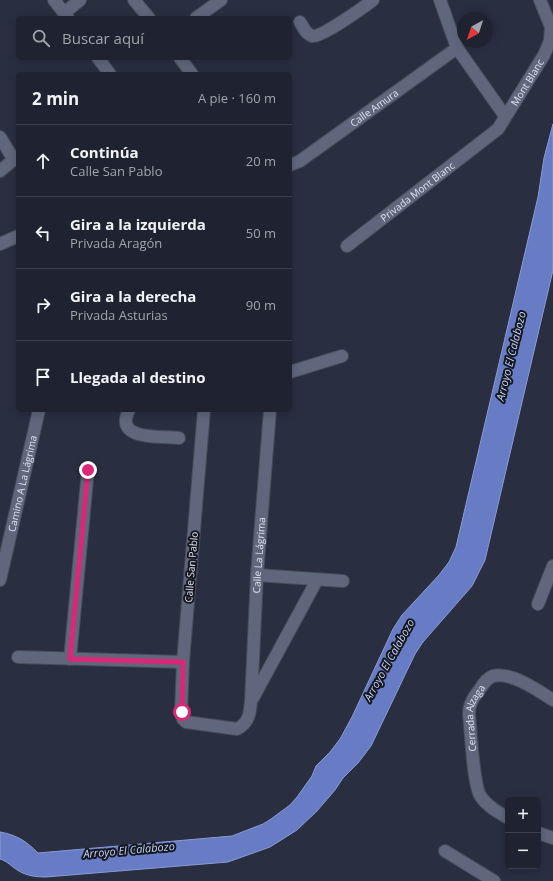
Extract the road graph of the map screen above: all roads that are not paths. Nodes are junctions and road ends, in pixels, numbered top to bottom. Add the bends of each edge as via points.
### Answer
1 (80, 0) edge
2 (134, 0) edge
3 (221, 0) edge
4 (374, 0) edge
5 (440, 0) edge
6 (540, 0) edge
7 (55, 1) edge
8 (66, 15) edge
9 (147, 16) edge
10 (199, 16) edge
11 (300, 22) dead end
12 (457, 48) junction
13 (100, 60) edge
14 (182, 60) edge
15 (108, 72) edge
16 (190, 72) edge
17 (505, 116) junction
18 (0, 137) edge
19 (489, 138) joint
20 (16, 158) edge
21 (292, 164) edge
22 (0, 171) edge
23 (16, 237) edge
24 (0, 244) edge
25 (347, 246) dead end
26 (342, 356) dead end
27 (292, 371) edge
28 (39, 412) edge
29 (128, 412) edge
30 (204, 412) edge
31 (270, 412) edge
32 (179, 438) dead end
33 (88, 470) dead end
34 (553, 566) edge
35 (257, 575) junction
36 (0, 580) edge
37 (318, 580) junction
38 (344, 581) dead end
39 (550, 583) edge
40 (538, 604) dead end
41 (18, 657) dead end
42 (70, 659) junction
43 (183, 662) junction
44 (553, 700) edge
45 (251, 701) junction
46 (186, 722) joint
47 (505, 816) edge
48 (541, 834) edge
49 (553, 838) edge
50 (445, 851) dead end
51 (494, 881) edge

1 - 8 street
2 - 9 street
3 - 10 street
4 - 11 street via 317,36 306,33
5 - 12 street
6 - 17 street, Mont Blanc via 551,27 550,41 544,55
7 - 8 street
12 - 17 street
12 - 21 street, Calle Amura
13 - 15 street
14 - 16 street
17 - 19 street, Mont Blanc
18 - 20 street
19 - 25 street, Privada Mont Blanc
20 - 22 street
23 - 24 street
26 - 27 street
28 - 36 street, Camino A La Lágrima
29 - 32 street via 125,417 129,431 136,434
30 - 43 street, Calle San Pablo
31 - 35 street, Calle La Lágrima
33 - 42 street
34 - 39 street
35 - 37 street
35 - 45 street, Calle La Lágrima
37 - 38 street
37 - 45 street, Calle La Lágrima
39 - 40 street
41 - 42 street
42 - 43 street
43 - 46 street, Calle San Pablo via 182,712
44 - 47 street, Cerrada Alzaga via 511,677 502,675 487,679 471,702 469,714 477,791 484,802
45 - 46 street, Calle La Lágrima via 246,722 237,729
48 - 49 street
50 - 51 street

